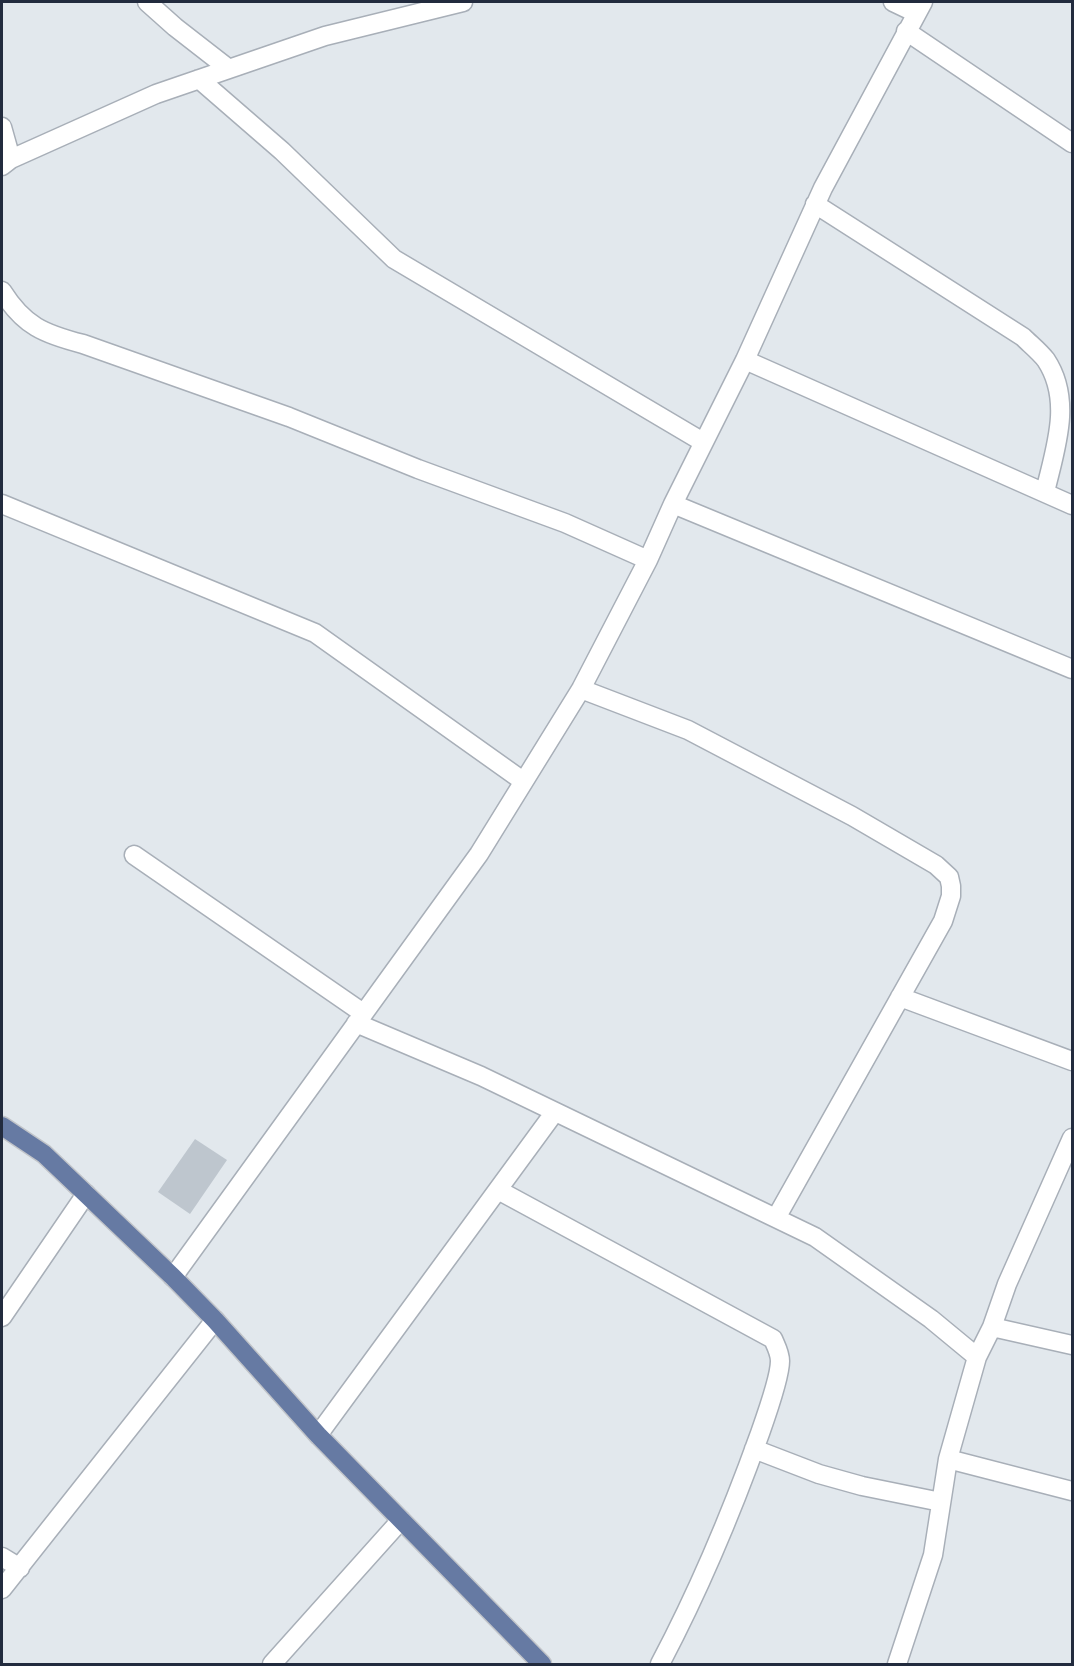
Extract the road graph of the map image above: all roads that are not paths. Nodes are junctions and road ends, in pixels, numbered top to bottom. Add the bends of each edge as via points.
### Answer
1 (147, 2) edge
2 (463, 2) edge
3 (893, 2) edge
4 (920, 7) edge
5 (906, 31) junction
6 (230, 69) junction
7 (199, 79) junction
8 (2, 128) edge
9 (1072, 143) edge
10 (6, 162) edge
11 (815, 204) junction
12 (2, 291) edge
13 (744, 360) junction
14 (703, 442) junction
15 (1045, 492) junction
16 (673, 504) junction
17 (1072, 504) edge
18 (2, 506) edge
19 (648, 560) junction
20 (1072, 669) edge
21 (581, 689) junction
22 (523, 781) junction
23 (134, 855) dead end
24 (900, 997) junction
25 (360, 1018) junction
26 (1072, 1061) edge
27 (554, 1113) junction
28 (2, 1126) edge
29 (1072, 1138) edge
30 (498, 1190) junction
31 (86, 1194) junction
32 (776, 1218) junction
33 (173, 1276) junction
34 (2, 1317) edge
35 (215, 1320) junction
36 (992, 1327) junction
37 (1072, 1345) edge
38 (977, 1358) junction
39 (318, 1435) junction
40 (754, 1449) junction
41 (948, 1459) junction
42 (1072, 1491) edge
43 (941, 1502) junction
44 (401, 1520) junction
45 (2, 1557) edge
46 (20, 1568) junction
47 (2, 1589) edge
48 (272, 1665) edge
49 (542, 1665) edge
50 (660, 1665) edge
51 (897, 1665) edge

1 - 6 street
2 - 6 street via 325,36
3 - 4 street
4 - 5 street
5 - 9 street
5 - 11 street
6 - 7 street
7 - 10 street via 156,94
7 - 14 street via 282,151 394,259
8 - 10 street
11 - 13 street
11 - 15 street via 1023,337 1046,360 1059,390 1060,426
12 - 19 street via 25,320 49,335 289,417 565,523
13 - 14 street
13 - 15 street
14 - 16 street
15 - 17 street
16 - 19 street
16 - 20 street
18 - 22 street via 315,633
19 - 21 street
21 - 22 street
21 - 24 street via 688,730 852,816 936,865 949,877 951,896 943,921
22 - 25 street via 479,854
23 - 25 street
24 - 26 street
24 - 32 street
25 - 27 street
25 - 33 street
27 - 30 street
27 - 32 street
28 - 31 main road via 44,1154
29 - 36 street
30 - 39 street
30 - 40 street via 773,1339 780,1362
31 - 33 main road
31 - 34 street
32 - 38 street via 815,1237 931,1319
33 - 35 main road
35 - 39 main road
35 - 46 street
36 - 37 street
36 - 38 street
38 - 41 street
39 - 44 main road
40 - 43 street via 829,1477
40 - 50 street via 682,1622
41 - 42 street
41 - 43 street
43 - 51 street via 933,1555
44 - 48 street
44 - 49 main road
45 - 46 street
46 - 47 street

